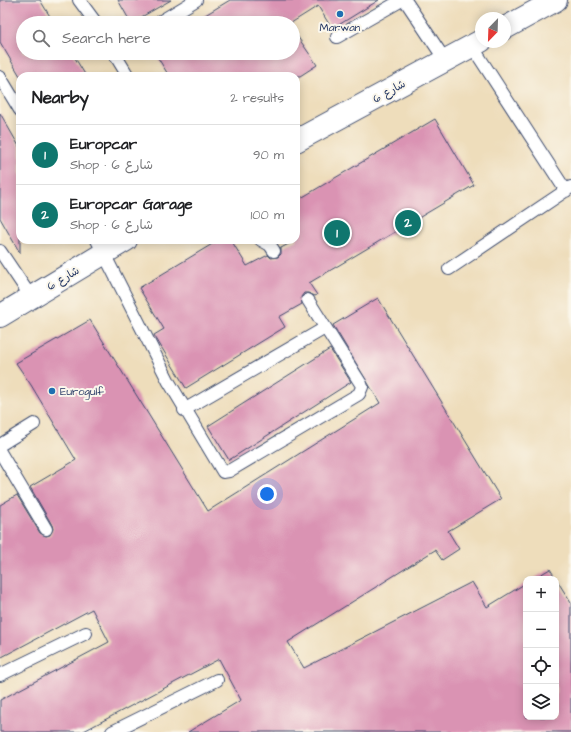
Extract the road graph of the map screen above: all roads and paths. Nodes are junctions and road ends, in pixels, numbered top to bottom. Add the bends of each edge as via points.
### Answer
1 (79, 0) edge
2 (196, 0) edge
3 (402, 0) edge
4 (405, 0) edge
5 (542, 3) edge
6 (91, 16) edge
7 (170, 16) edge
8 (511, 24) edge
9 (337, 37) dead end
10 (475, 44) edge
11 (479, 48) edge
12 (118, 60) edge
13 (445, 60) junction
14 (126, 72) edge
15 (0, 77) edge
16 (16, 103) edge
17 (300, 139) edge
18 (568, 189) edge
19 (112, 244) edge
20 (101, 247) edge
21 (0, 251) edge
22 (449, 269) dead end
23 (31, 297) junction
24 (308, 300) dead end
25 (0, 316) edge
26 (325, 328) junction
27 (184, 410) junction
28 (34, 424) dead end
29 (0, 445) edge
30 (0, 452) edge
31 (46, 529) dead end
32 (86, 633) dead end
33 (0, 675) edge
34 (217, 680) dead end
35 (112, 732) edge

1 - 6 lane
2 - 7 lane
3 - 9 lane
4 - 13 lane
5 - 8 street
10 - 13 street, شارع 6
11 - 18 lane
12 - 14 lane
13 - 17 street, شارع 6
15 - 16 lane
18 - 22 lane
19 - 20 street, شارع 6
20 - 23 street, شارع 6
20 - 27 lane
21 - 23 lane
23 - 25 street, شارع 6
24 - 26 lane
26 - 27 lane
26 - 27 lane via 361,384 360,394 229,471 221,470
28 - 29 lane
30 - 31 lane
32 - 33 lane
34 - 35 lane

